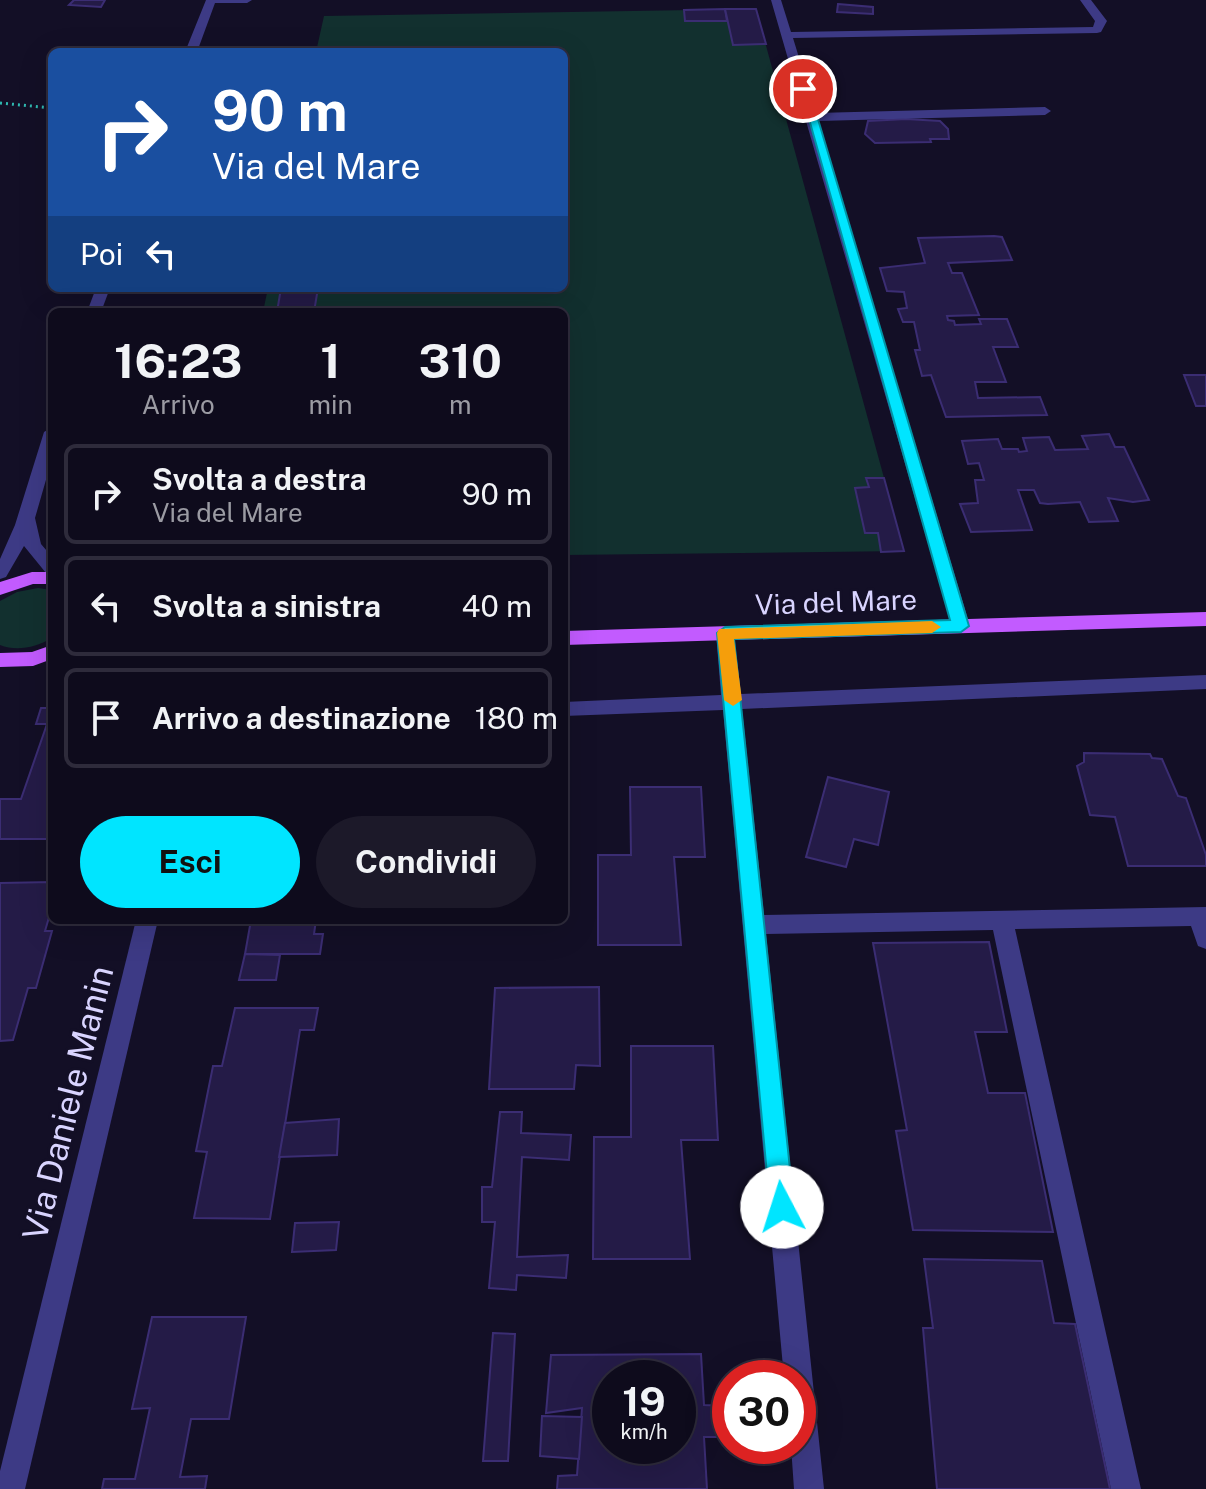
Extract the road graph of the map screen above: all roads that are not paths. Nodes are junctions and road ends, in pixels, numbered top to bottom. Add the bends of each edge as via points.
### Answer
1 (211, 0) edge
2 (247, 0) edge
3 (776, 0) edge
4 (1085, 0) edge
5 (788, 35) junction
6 (193, 48) edge
7 (1045, 111) dead end
8 (811, 117) junction
9 (48, 444) edge
10 (29, 503) junction
11 (48, 564) edge
12 (0, 573) edge
13 (32, 578) junction
14 (48, 578) edge
15 (0, 589) edge
16 (1206, 619) edge
17 (961, 626) junction
18 (725, 633) junction
19 (568, 638) edge
20 (46, 657) edge
21 (0, 660) edge
22 (1206, 682) edge
23 (734, 702) junction
24 (568, 709) edge
25 (1202, 916) edge
26 (1002, 922) junction
27 (146, 924) edge
28 (755, 925) junction
29 (1206, 939) edge
30 (10, 1489) edge
31 (809, 1489) edge
32 (1126, 1489) edge

1 - 2 street
1 - 6 street
3 - 5 street
4 - 5 street via 1101,21 1097,30
5 - 8 street
7 - 8 street
8 - 17 street
9 - 10 street
10 - 11 street via 33,546
10 - 12 street via 21,534
12 - 13 main road
13 - 14 main road
13 - 15 main road
16 - 17 main road, Via del Mare
17 - 18 main road, Via del Mare
18 - 19 main road, Via del Mare
18 - 23 street
20 - 21 main road
22 - 23 street
23 - 24 street
23 - 28 street
25 - 26 street
25 - 29 street
26 - 28 street
26 - 32 street
27 - 30 street, Via Daniele Manin
28 - 31 street

